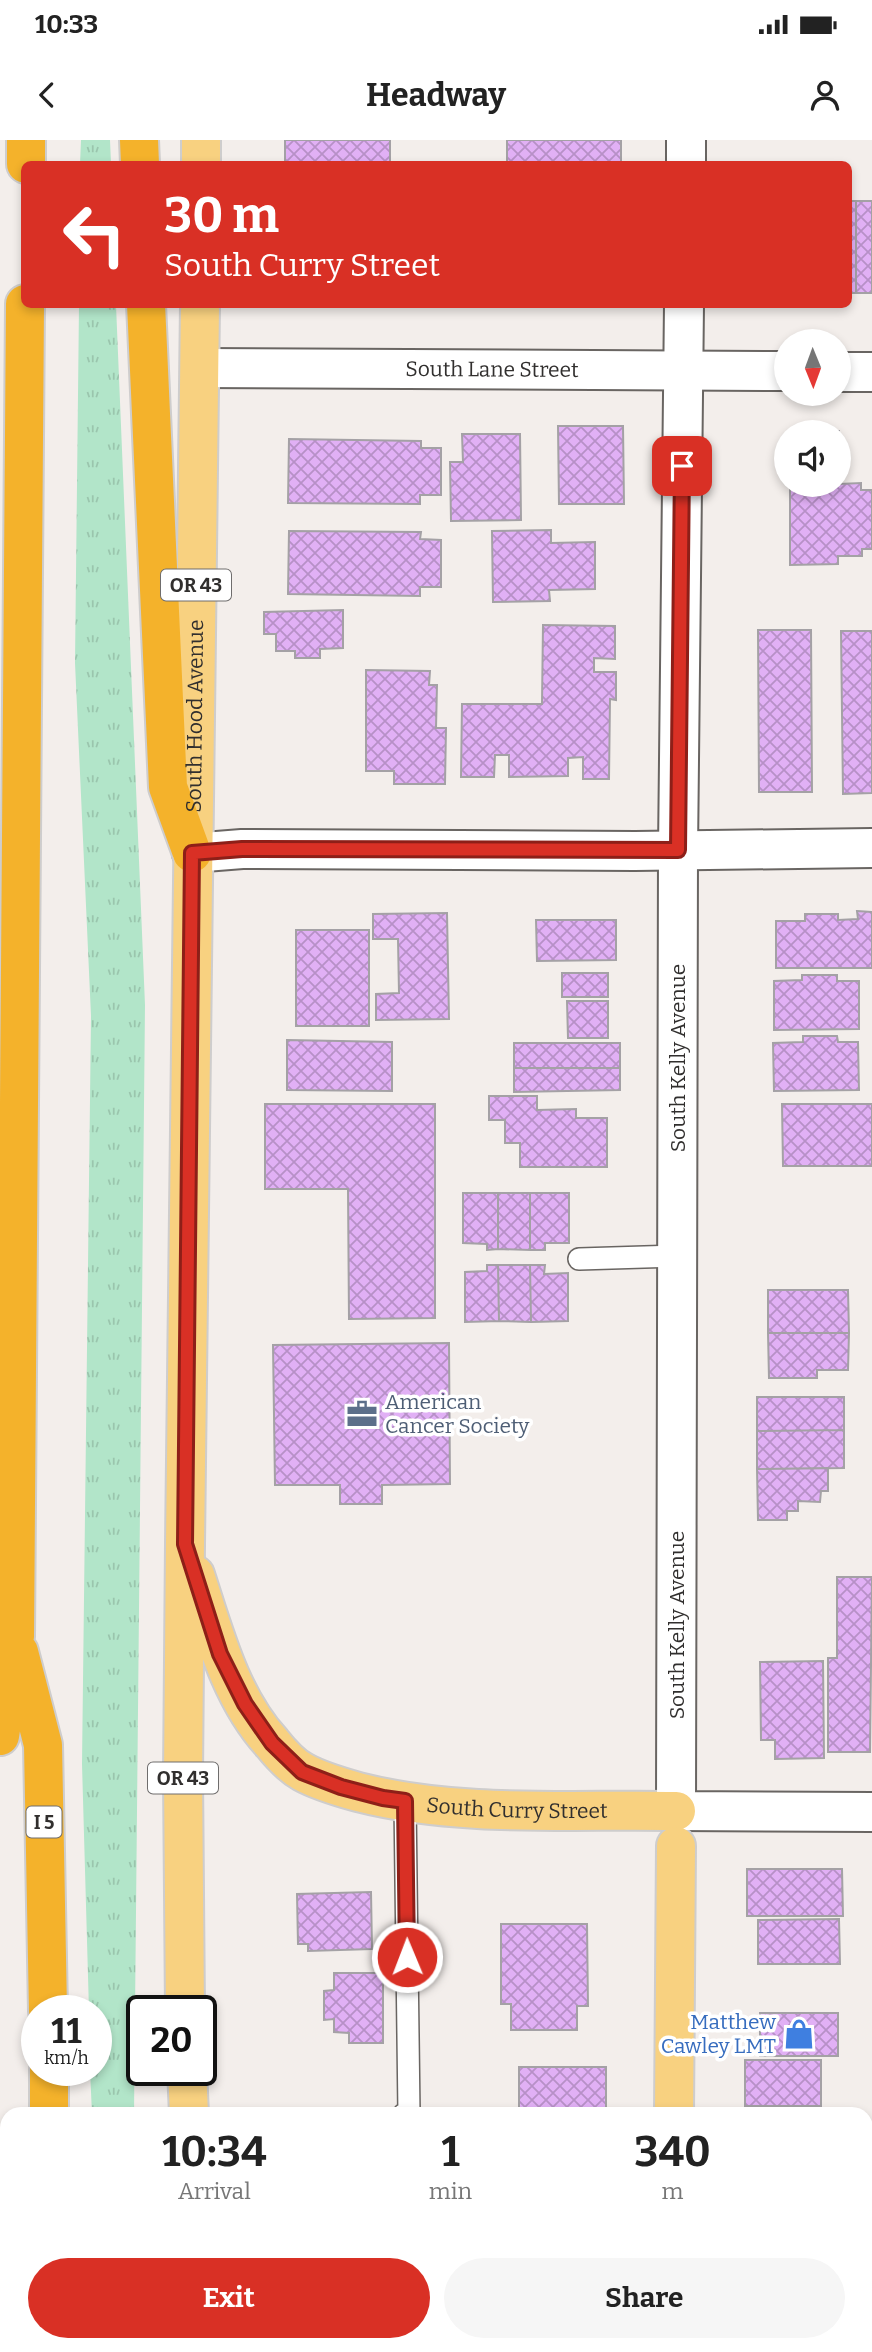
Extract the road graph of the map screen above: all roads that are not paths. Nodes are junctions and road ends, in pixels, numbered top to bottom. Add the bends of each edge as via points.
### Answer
1 (26, 140) edge
2 (139, 140) edge
3 (201, 140) edge
4 (686, 140) edge
5 (26, 161) edge
6 (140, 161) edge
7 (201, 161) edge
8 (686, 161) edge
9 (25, 308) edge
10 (146, 308) edge
11 (200, 308) edge
12 (684, 308) edge
13 (200, 368) junction
14 (683, 371) junction
15 (774, 371) edge
16 (851, 372) edge
17 (872, 372) edge
18 (872, 849) edge
19 (678, 850) junction
20 (192, 853) junction
21 (677, 1256) junction
22 (579, 1259) dead end
23 (185, 1544) junction
24 (15, 1636) junction
25 (0, 1736) edge
26 (405, 1801) junction
27 (872, 1812) edge
28 (676, 1828) junction
29 (48, 1995) edge
30 (185, 1995) edge
31 (48, 2086) edge
32 (188, 2086) edge
33 (49, 2107) edge
34 (189, 2107) edge
35 (408, 2107) edge
36 (674, 2107) edge

1 - 5 highway
2 - 6 highway
3 - 7 main road
4 - 8 street
9 - 24 highway, I 5
10 - 20 highway via 168,787
11 - 13 main road, South Hood Avenue / OR 43
12 - 14 street, South Kelly Avenue
13 - 14 street, South Lane Street
13 - 20 main road, South Hood Avenue / OR 43
14 - 15 street, South Lane Street
14 - 19 street, South Kelly Avenue
16 - 17 street
18 - 19 street
19 - 20 street via 242,849
19 - 21 street, South Kelly Avenue
20 - 23 main road, South Hood Avenue / OR 43
21 - 22 lane
21 - 28 street, South Kelly Avenue
23 - 26 main road, South Curry Street via 220,1654 248,1709 272,1743 302,1772 341,1787
23 - 30 main road, South Hood Avenue / OR 43
24 - 25 highway
24 - 29 highway, I 5 via 43,1745
26 - 28 main road, South Curry Street
26 - 35 lane
27 - 28 street, South Curry Street
28 - 36 main road, South Kelly Avenue
31 - 33 highway
32 - 34 main road

